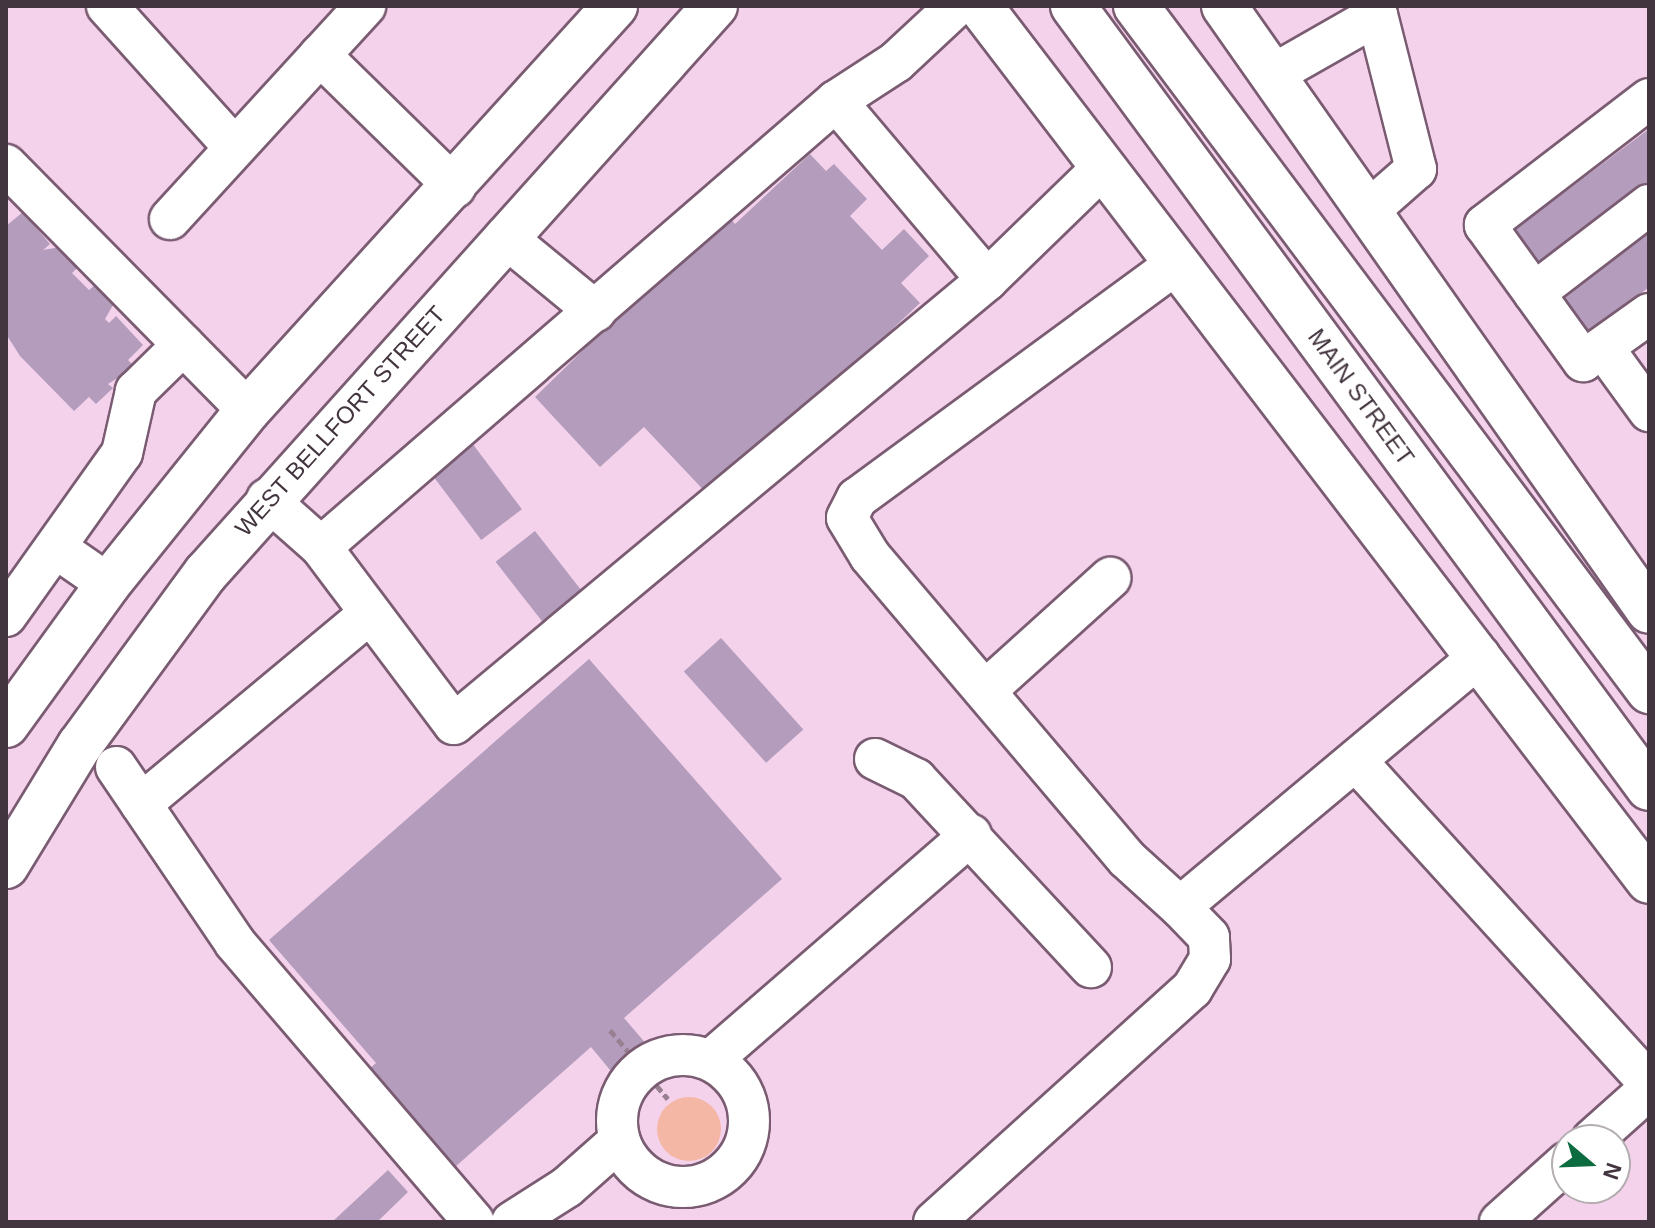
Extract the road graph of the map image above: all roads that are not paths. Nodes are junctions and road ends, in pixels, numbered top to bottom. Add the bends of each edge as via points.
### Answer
1 (107, 6) edge
2 (365, 6) edge
3 (615, 6) edge
4 (715, 6) edge
5 (956, 6) edge
6 (980, 6) edge
7 (1073, 6) edge
8 (1136, 6) edge
9 (1224, 6) edge
10 (320, 55) junction
11 (1272, 75) junction
12 (1649, 99) edge
13 (836, 101) junction
14 (234, 147) junction
15 (1102, 168) junction
16 (11, 180) edge
17 (455, 187) junction
18 (1649, 205) edge
19 (1367, 212) junction
20 (170, 219) dead end
21 (505, 237) junction
22 (1176, 264) junction
23 (987, 280) junction
24 (1534, 293) junction
25 (595, 311) junction
26 (1649, 314) edge
27 (1604, 349) junction
28 (195, 357) junction
29 (248, 410) junction
30 (1649, 411) edge
31 (267, 499) junction
32 (321, 547) junction
33 (56, 548) junction
34 (1110, 578) dead end
35 (108, 584) junction
36 (1649, 611) edge
37 (370, 613) junction
38 (6, 616) edge
39 (160, 630) junction
40 (1480, 656) junction
41 (985, 691) junction
42 (1649, 691) edge
43 (12, 702) edge
44 (875, 759) dead end
45 (1357, 762) junction
46 (116, 767) dead end
47 (1649, 788) edge
48 (141, 804) junction
49 (971, 835) junction
50 (6, 866) edge
51 (1649, 881) edge
52 (1180, 907) junction
53 (1091, 967) dead end
54 (711, 1060) junction
55 (1649, 1083) edge
56 (1649, 1089) edge
57 (1610, 1124) edge
58 (619, 1141) junction
59 (1551, 1176) edge
60 (474, 1222) edge
61 (512, 1222) edge
62 (934, 1222) edge
63 (1500, 1222) edge

1 - 14 street
2 - 10 street
3 - 17 main road
4 - 21 main road, WEST BELLFORT STREET
5 - 13 street via 896,62
6 - 15 main road
7 - 47 main road, MAIN STREET
8 - 42 main road
9 - 11 main road
10 - 14 street
10 - 17 street
11 - 19 main road
11 - 19 street via 1377,15 1416,169
12 - 24 street via 1485,225
13 - 23 street
13 - 25 street
14 - 20 street
15 - 22 main road
15 - 23 street
16 - 28 street
17 - 21 main road
17 - 29 main road
18 - 24 street
19 - 36 main road
21 - 25 street
21 - 31 main road, WEST BELLFORT STREET
22 - 40 main road
22 - 41 street via 857,498 847,518 870,556
23 - 37 street via 454,724
24 - 27 street via 1583,361
25 - 32 street
26 - 27 street
27 - 30 street
28 - 29 street
28 - 33 street via 136,391 129,437
29 - 35 main road
31 - 32 street
31 - 39 main road, WEST BELLFORT STREET
32 - 37 street
33 - 35 street
33 - 38 street
34 - 41 street
35 - 39 main road
35 - 43 main road
37 - 48 street
39 - 50 main road, WEST BELLFORT STREET via 80,745
40 - 45 street
40 - 51 main road
41 - 52 street via 1127,859
44 - 49 street via 916,779
45 - 52 street
45 - 55 street
46 - 48 street
48 - 60 street via 235,943
49 - 53 street
49 - 54 street
52 - 62 street via 1209,937 1210,959 1192,989
54 - 58 street via 668,1056 643,1069 621,1098
54 - 58 street via 743,1091 749,1112 741,1155 726,1172 697,1186 664,1186 644,1176
56 - 57 street
58 - 61 street via 567,1187
59 - 63 street

